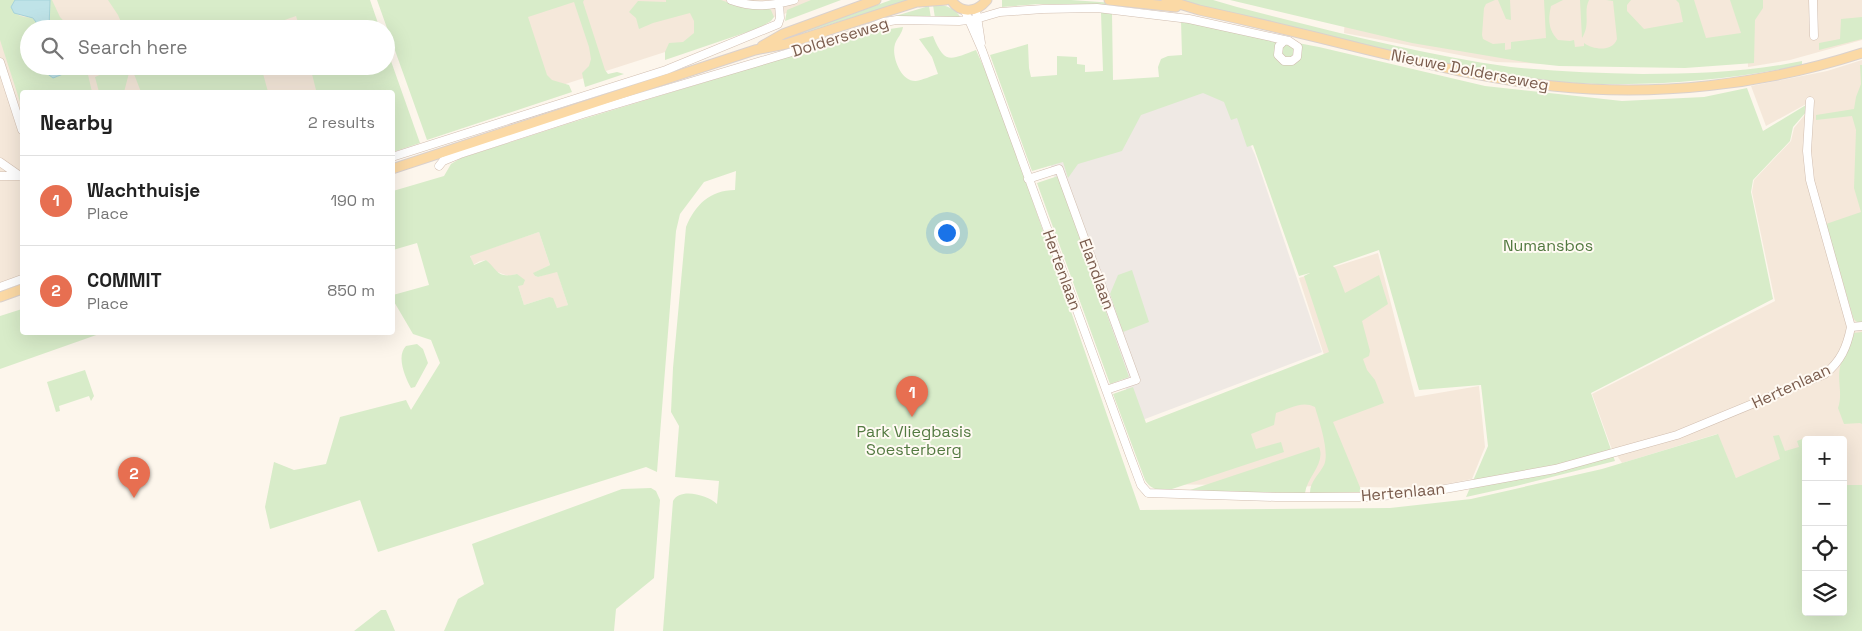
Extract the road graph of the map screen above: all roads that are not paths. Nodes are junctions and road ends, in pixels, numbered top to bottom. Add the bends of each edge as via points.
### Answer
1 (731, 0) edge
2 (794, 0) edge
3 (876, 0) edge
4 (946, 0) edge
5 (951, 0) edge
6 (958, 0) edge
7 (1109, 0) edge
8 (1166, 0) edge
9 (1813, 0) edge
10 (921, 1) edge
11 (779, 4) junction
12 (979, 8) edge
13 (1199, 10) junction
14 (1814, 36) dead end
15 (1284, 41) dead end
16 (755, 50) junction
17 (1862, 53) edge
18 (0, 62) edge
19 (1810, 101) dead end
20 (20, 124) edge
21 (395, 156) edge
22 (0, 162) edge
23 (439, 166) dead end
24 (395, 168) edge
25 (20, 175) edge
26 (0, 176) edge
27 (20, 176) edge
28 (1028, 178) junction
29 (20, 281) edge
30 (0, 287) edge
31 (20, 290) edge
32 (0, 297) edge
33 (1862, 326) edge
34 (1851, 327) junction
35 (1106, 390) junction

1 - 11 street via 743,5
2 - 11 street
3 - 16 main road, Dolderseweg via 784,34
4 - 10 main road, Dolderseweg
5 - 12 main road via 965,11
6 - 12 main road
7 - 13 main road, Nieuwe Dolderseweg
8 - 13 main road, Nieuwe Dolderseweg
9 - 14 street
10 - 16 main road, Dolderseweg via 786,44
11 - 21 street, Dolderseweg via 778,24 666,70
12 - 15 street, Dolderseweg via 1000,12 1098,8 1189,18
12 - 23 street, Dolderseweg via 884,22 583,114 460,154
12 - 28 street, Hertenlaan via 982,50
13 - 17 main road, Nieuwe Dolderseweg via 1427,64 1512,80 1588,88 1728,84
16 - 24 main road, Dolderseweg
18 - 20 street
19 - 34 street via 1807,151 1810,180
22 - 25 street
26 - 27 street
28 - 35 street, Hertenlaan
28 - 35 street, Elandlaan via 1059,169 1136,380
29 - 30 street
31 - 32 main road
33 - 34 street
34 - 35 street, Hertenlaan via 1837,365 1825,374 1677,435 1555,469 1424,493 1276,497 1148,493 1141,485

